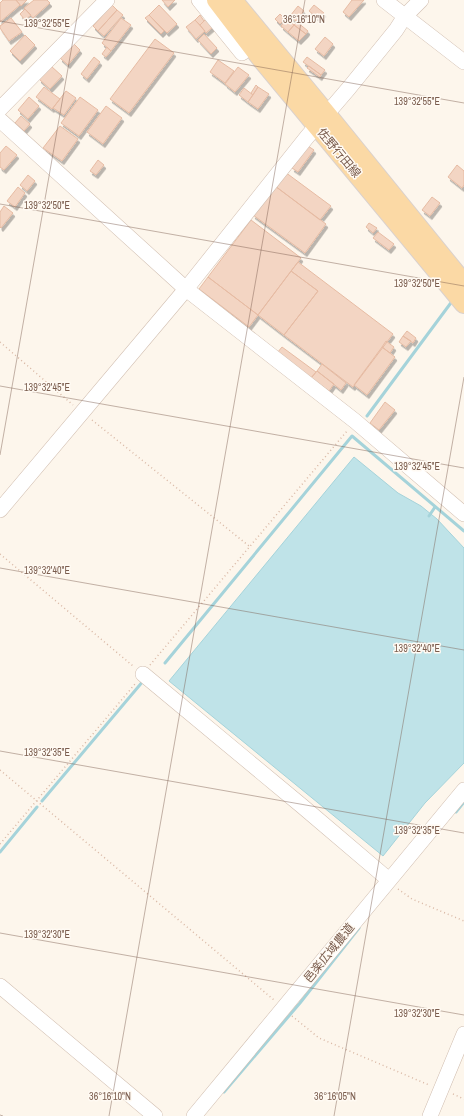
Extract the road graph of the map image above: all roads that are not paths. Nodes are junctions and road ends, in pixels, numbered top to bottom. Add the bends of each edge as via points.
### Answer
1 (107, 0) edge
2 (233, 0) edge
3 (384, 0) edge
4 (421, 0) edge
5 (205, 1) edge
6 (405, 16) junction
7 (242, 53) dead end
8 (464, 62) edge
9 (0, 109) edge
10 (0, 120) edge
11 (322, 120) junction
12 (464, 283) edge
13 (186, 289) junction
14 (464, 304) edge
15 (0, 510) edge
16 (464, 514) edge
17 (143, 674) road end
18 (464, 790) edge
19 (392, 883) junction
20 (0, 986) edge
21 (464, 1034) edge
22 (155, 1116) edge
23 (194, 1116) edge
24 (430, 1116) edge

1 - 9 street
2 - 11 main road, 佐野行田線
3 - 6 street
4 - 6 street
5 - 7 street
5 - 11 main road, 佐野行田線
6 - 8 street
6 - 11 street
10 - 13 street
11 - 12 main road, 佐野行田線
11 - 13 street
11 - 14 main road, 佐野行田線
13 - 15 street
13 - 16 street via 355,422
17 - 19 street
18 - 19 street, 邑楽広域農道
19 - 23 street, 邑楽広域農道 via 288,1012
20 - 22 street
21 - 24 street

